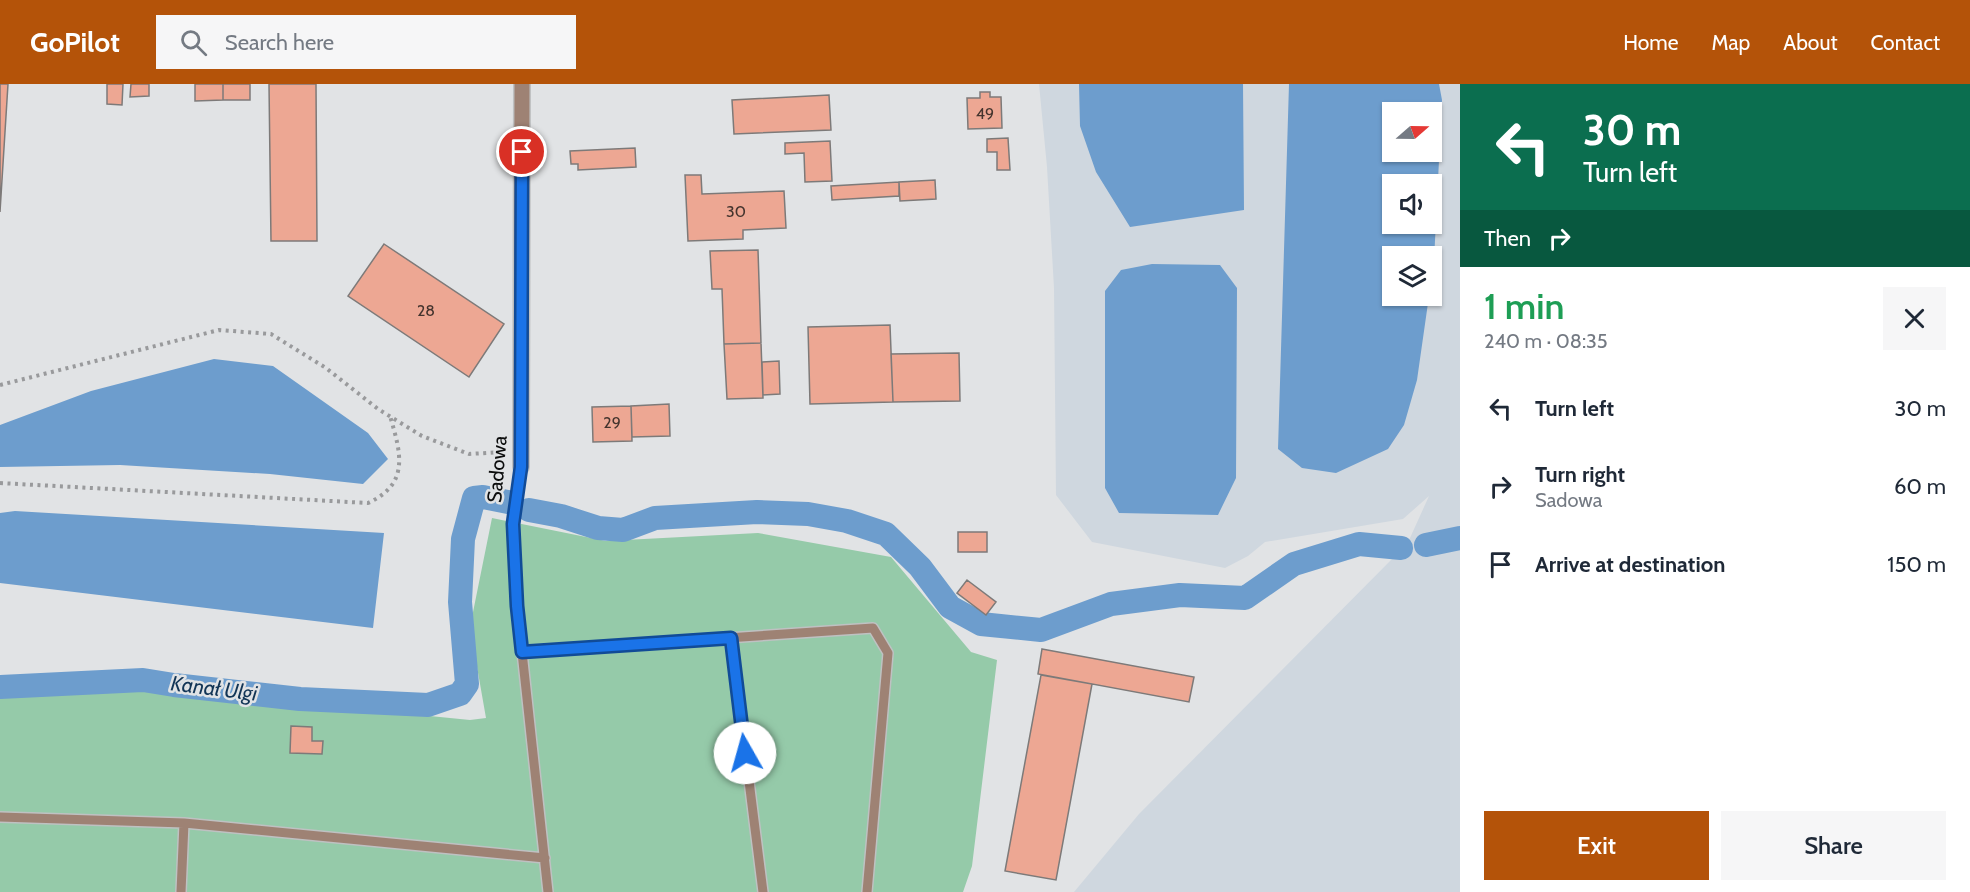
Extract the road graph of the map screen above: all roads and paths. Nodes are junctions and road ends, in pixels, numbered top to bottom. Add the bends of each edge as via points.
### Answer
1 (522, 84) edge
2 (0, 386) edge
3 (389, 416) junction
4 (521, 450) junction
5 (521, 467) joint
6 (0, 483) edge
7 (731, 638) junction
8 (522, 652) junction
9 (0, 817) edge
10 (184, 823) junction
11 (544, 858) junction
12 (181, 892) edge
13 (548, 892) edge
14 (763, 892) edge
15 (867, 892) edge

1 - 4 street, Sadowa
2 - 3 path via 219,330 243,331 271,334 296,348
3 - 4 path via 422,436 469,454
3 - 6 path via 396,437 398,478 383,496 368,503
4 - 5 street, Sadowa
5 - 8 lane, Sadowa via 513,524
7 - 8 lane
7 - 14 lane
7 - 15 lane via 873,628 888,652
8 - 11 lane, Sadowa
9 - 10 lane
10 - 11 lane
10 - 12 lane
11 - 13 lane, Sadowa

